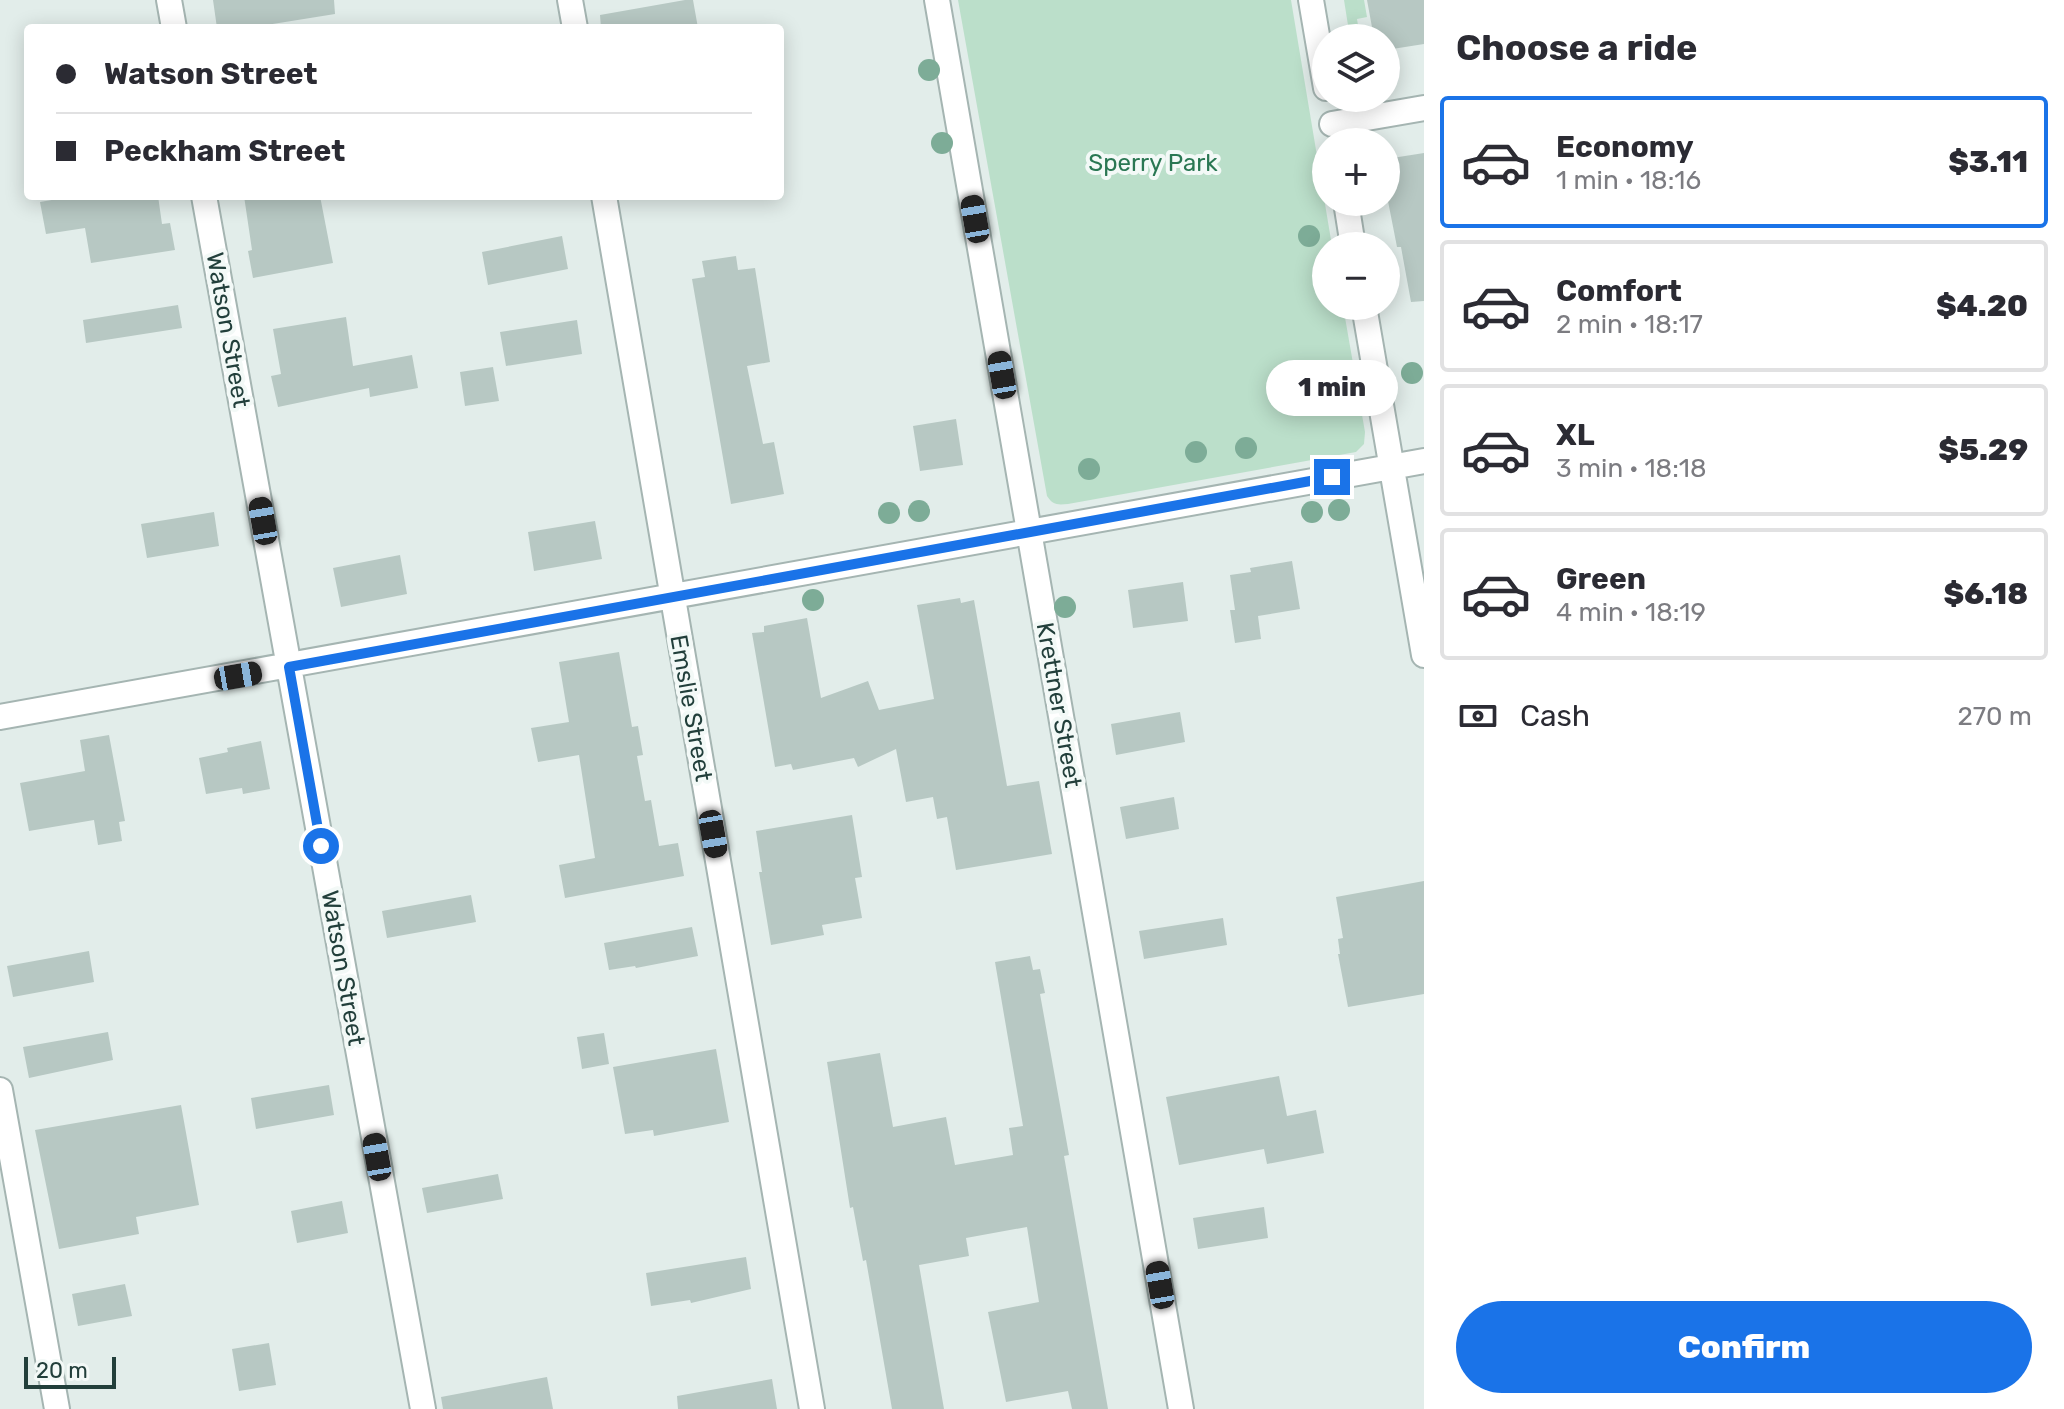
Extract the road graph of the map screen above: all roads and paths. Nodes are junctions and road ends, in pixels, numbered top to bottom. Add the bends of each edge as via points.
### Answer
1 (169, 0) edge
2 (570, 0) edge
3 (937, 0) edge
4 (1311, 0) edge
5 (173, 24) edge
6 (574, 24) edge
7 (1315, 24) edge
8 (1424, 108) edge
9 (1352, 128) edge
10 (205, 200) edge
11 (605, 200) edge
12 (1366, 320) edge
13 (1424, 461) edge
14 (1391, 467) junction
15 (1029, 532) junction
16 (672, 597) junction
17 (1424, 655) edge
18 (289, 667) junction
19 (0, 717) edge
20 (0, 1090) edge
21 (57, 1409) edge
22 (423, 1409) edge
23 (812, 1409) edge
24 (1181, 1409) edge

1 - 5 street
2 - 6 street
3 - 15 street, Krettner Street
4 - 7 street
8 - 9 street
10 - 18 street, Watson Street
11 - 16 street, Emslie Street
12 - 14 street
13 - 14 street
14 - 15 street
14 - 17 street
15 - 16 street
15 - 24 street, Krettner Street
16 - 18 street
16 - 23 street, Emslie Street
18 - 19 street
18 - 22 street, Watson Street
20 - 21 street

